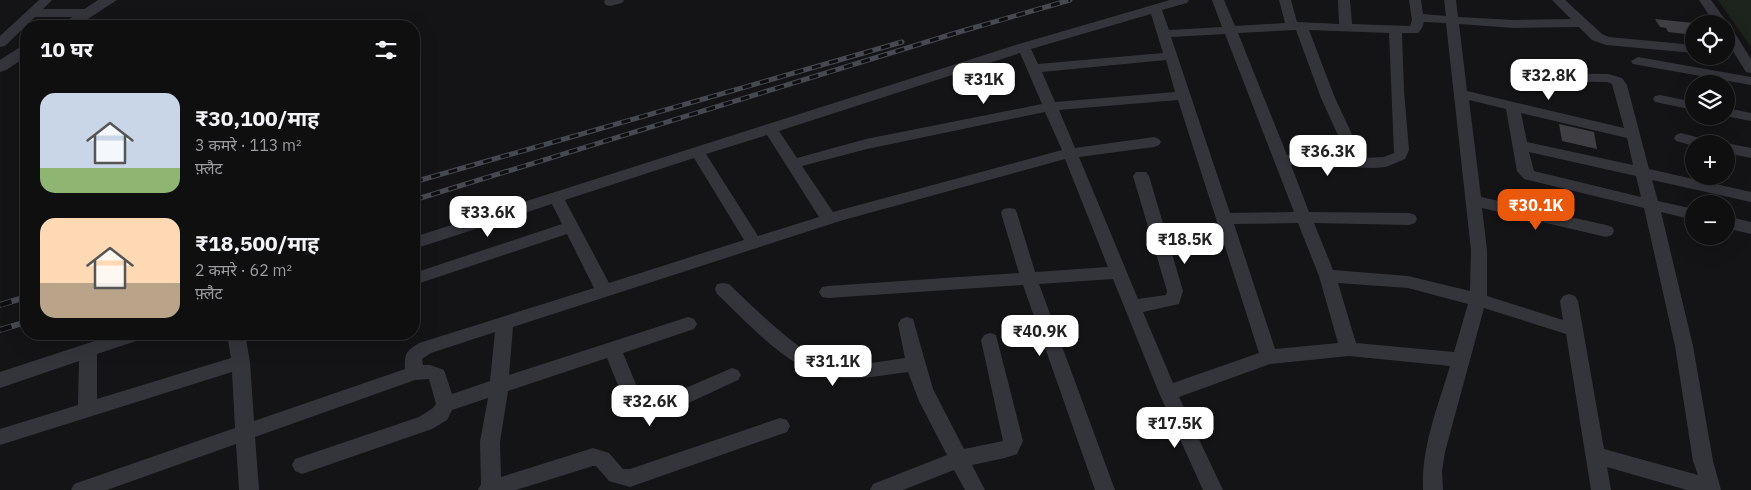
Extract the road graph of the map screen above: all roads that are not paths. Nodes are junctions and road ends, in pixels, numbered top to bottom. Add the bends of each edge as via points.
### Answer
1 (46, 0) edge
2 (109, 0) edge
3 (1184, 0) edge
4 (1218, 0) edge
5 (1284, 0) edge
6 (1344, 0) edge
7 (1415, 0) edge
8 (1450, 0) edge
9 (1558, 0) edge
10 (1705, 0) edge
11 (1155, 8) junction
12 (32, 12) junction
13 (88, 13) junction
14 (1716, 15) edge
15 (24, 20) edge
16 (77, 20) edge
17 (1418, 20) junction
18 (1453, 20) junction
19 (1582, 23) junction
20 (20, 24) edge
21 (1296, 27) junction
22 (1346, 27) junction
23 (1395, 30) junction
24 (1231, 32) junction
25 (1163, 34) junction
26 (0, 43) edge
27 (1735, 43) edge
28 (1024, 46) junction
29 (1685, 48) edge
30 (0, 52) edge
31 (20, 52) edge
32 (20, 54) edge
33 (1735, 55) edge
34 (1171, 56) junction
35 (1744, 56) junction
36 (1638, 61) dead end
37 (0, 67) edge
38 (1033, 69) junction
39 (1751, 69) edge
40 (1529, 77) dead end
41 (1751, 81) edge
42 (1461, 94) junction
43 (1184, 95) junction
44 (1660, 99) dead end
45 (1685, 104) edge
46 (1049, 107) junction
47 (1513, 107) junction
48 (1735, 114) edge
49 (1751, 117) edge
50 (770, 128) junction
51 (1632, 135) junction
52 (1681, 138) dead end
53 (1685, 139) edge
54 (1154, 142) dead end
55 (1520, 145) junction
56 (1735, 150) edge
57 (697, 152) junction
58 (1070, 153) junction
59 (1751, 153) edge
60 (1283, 160) junction
61 (1358, 163) junction
62 (793, 164) junction
63 (1642, 172) junction
64 (1140, 176) dead end
65 (556, 197) junction
66 (1751, 197) edge
67 (1473, 201) junction
68 (1651, 205) junction
69 (1009, 213) dead end
70 (1685, 213) edge
71 (1304, 218) junction
72 (1224, 219) junction
73 (1409, 219) dead end
74 (829, 220) junction
75 (1735, 224) edge
76 (571, 227) junction
77 (1751, 228) edge
78 (1606, 231) dead end
79 (420, 241) edge
80 (755, 244) junction
81 (1118, 273) junction
82 (1328, 276) junction
83 (420, 277) edge
84 (1030, 279) junction
85 (723, 289) dead end
86 (604, 292) junction
87 (828, 292) dead end
88 (1478, 300) junction
89 (1569, 301) dead end
90 (1132, 307) junction
91 (505, 323) junction
92 (688, 324) dead end
93 (907, 324) dead end
94 (1574, 330) junction
95 (117, 340) edge
96 (240, 340) edge
97 (990, 340) dead end
98 (88, 349) junction
99 (1349, 349) junction
100 (613, 350) junction
101 (1269, 357) junction
102 (1460, 360) junction
103 (241, 362) junction
104 (915, 364) junction
105 (415, 373) junction
106 (732, 376) dead end
107 (0, 380) edge
108 (499, 386) junction
109 (1168, 393) junction
110 (445, 404) junction
111 (87, 410) junction
112 (780, 426) dead end
113 (245, 434) junction
114 (0, 437) edge
115 (1595, 455) junction
116 (959, 459) junction
117 (302, 465) dead end
118 (126, 482) edge
119 (1715, 489) edge
120 (81, 490) edge
121 (250, 490) edge
122 (489, 490) edge
123 (880, 490) edge
124 (975, 490) edge
125 (1105, 490) edge
126 (1214, 490) edge
127 (1433, 490) edge
128 (1601, 490) edge

1 - 12 street
2 - 13 street
3 - 11 street
4 - 24 street
5 - 21 street
6 - 22 street
7 - 17 street
8 - 18 street
9 - 19 street
10 - 14 street
11 - 25 street
11 - 28 street
12 - 13 street
12 - 15 street
13 - 16 street
17 - 18 street
17 - 23 street via 1415,29
18 - 19 street via 1514,24
18 - 42 street
19 - 29 street via 1606,41
20 - 26 street
21 - 22 street
21 - 24 street
21 - 61 street
22 - 23 street
23 - 61 street via 1402,150 1400,156 1386,162
24 - 25 street
24 - 60 street
25 - 34 street
27 - 35 street
28 - 38 street
28 - 50 street
30 - 31 street
32 - 37 street
33 - 35 street
34 - 38 street
34 - 43 street
35 - 39 street
36 - 41 street
38 - 46 street
40 - 51 street via 1613,79 1621,88
42 - 47 street
42 - 67 street
43 - 46 street
43 - 72 street
44 - 45 street
46 - 58 street
46 - 62 street via 866,144
47 - 51 street
47 - 55 street
48 - 49 street
50 - 57 street
50 - 62 street
51 - 63 street
52 - 53 street
54 - 58 street
55 - 63 street
55 - 68 street via 1525,171 1529,175
56 - 59 street
57 - 65 street
57 - 80 street
58 - 74 street
58 - 81 street
60 - 61 street
60 - 71 street
62 - 74 street
63 - 66 street
63 - 68 street
64 - 90 street via 1175,291 1173,298 1167,301
65 - 76 street
65 - 79 street
67 - 78 street
67 - 88 street via 1479,250
68 - 70 street
68 - 119 street via 1684,346 1703,461
69 - 84 street
71 - 72 street
71 - 73 street
71 - 82 street
72 - 101 street
74 - 80 street
75 - 77 street
76 - 83 street
76 - 86 street
80 - 86 street
81 - 84 street
81 - 90 street
82 - 88 street via 1408,282
82 - 99 street
84 - 87 street
84 - 125 street
85 - 104 street via 767,330 819,368 841,371
86 - 91 street
88 - 94 street
88 - 102 street
89 - 94 street
90 - 109 street
91 - 105 street via 417,352 412,359
91 - 108 street
92 - 100 street
93 - 104 street
94 - 115 street
95 - 98 street
96 - 103 street
97 - 116 street via 1012,444 1005,450
98 - 107 street
98 - 111 street
99 - 101 street
99 - 102 street
100 - 106 street via 635,404 643,410 660,407
100 - 108 street
101 - 109 street
102 - 127 street via 1435,452
103 - 111 street
103 - 113 street
104 - 116 street via 930,408
105 - 110 street via 438,375
105 - 113 street
108 - 110 street
108 - 122 street via 490,442
109 - 126 street
110 - 117 street via 440,414 425,423
111 - 114 street
112 - 122 street via 630,478 614,475 602,459 593,457
113 - 118 street
113 - 121 street
115 - 119 street
115 - 128 street
116 - 123 street
116 - 124 street
118 - 120 street

